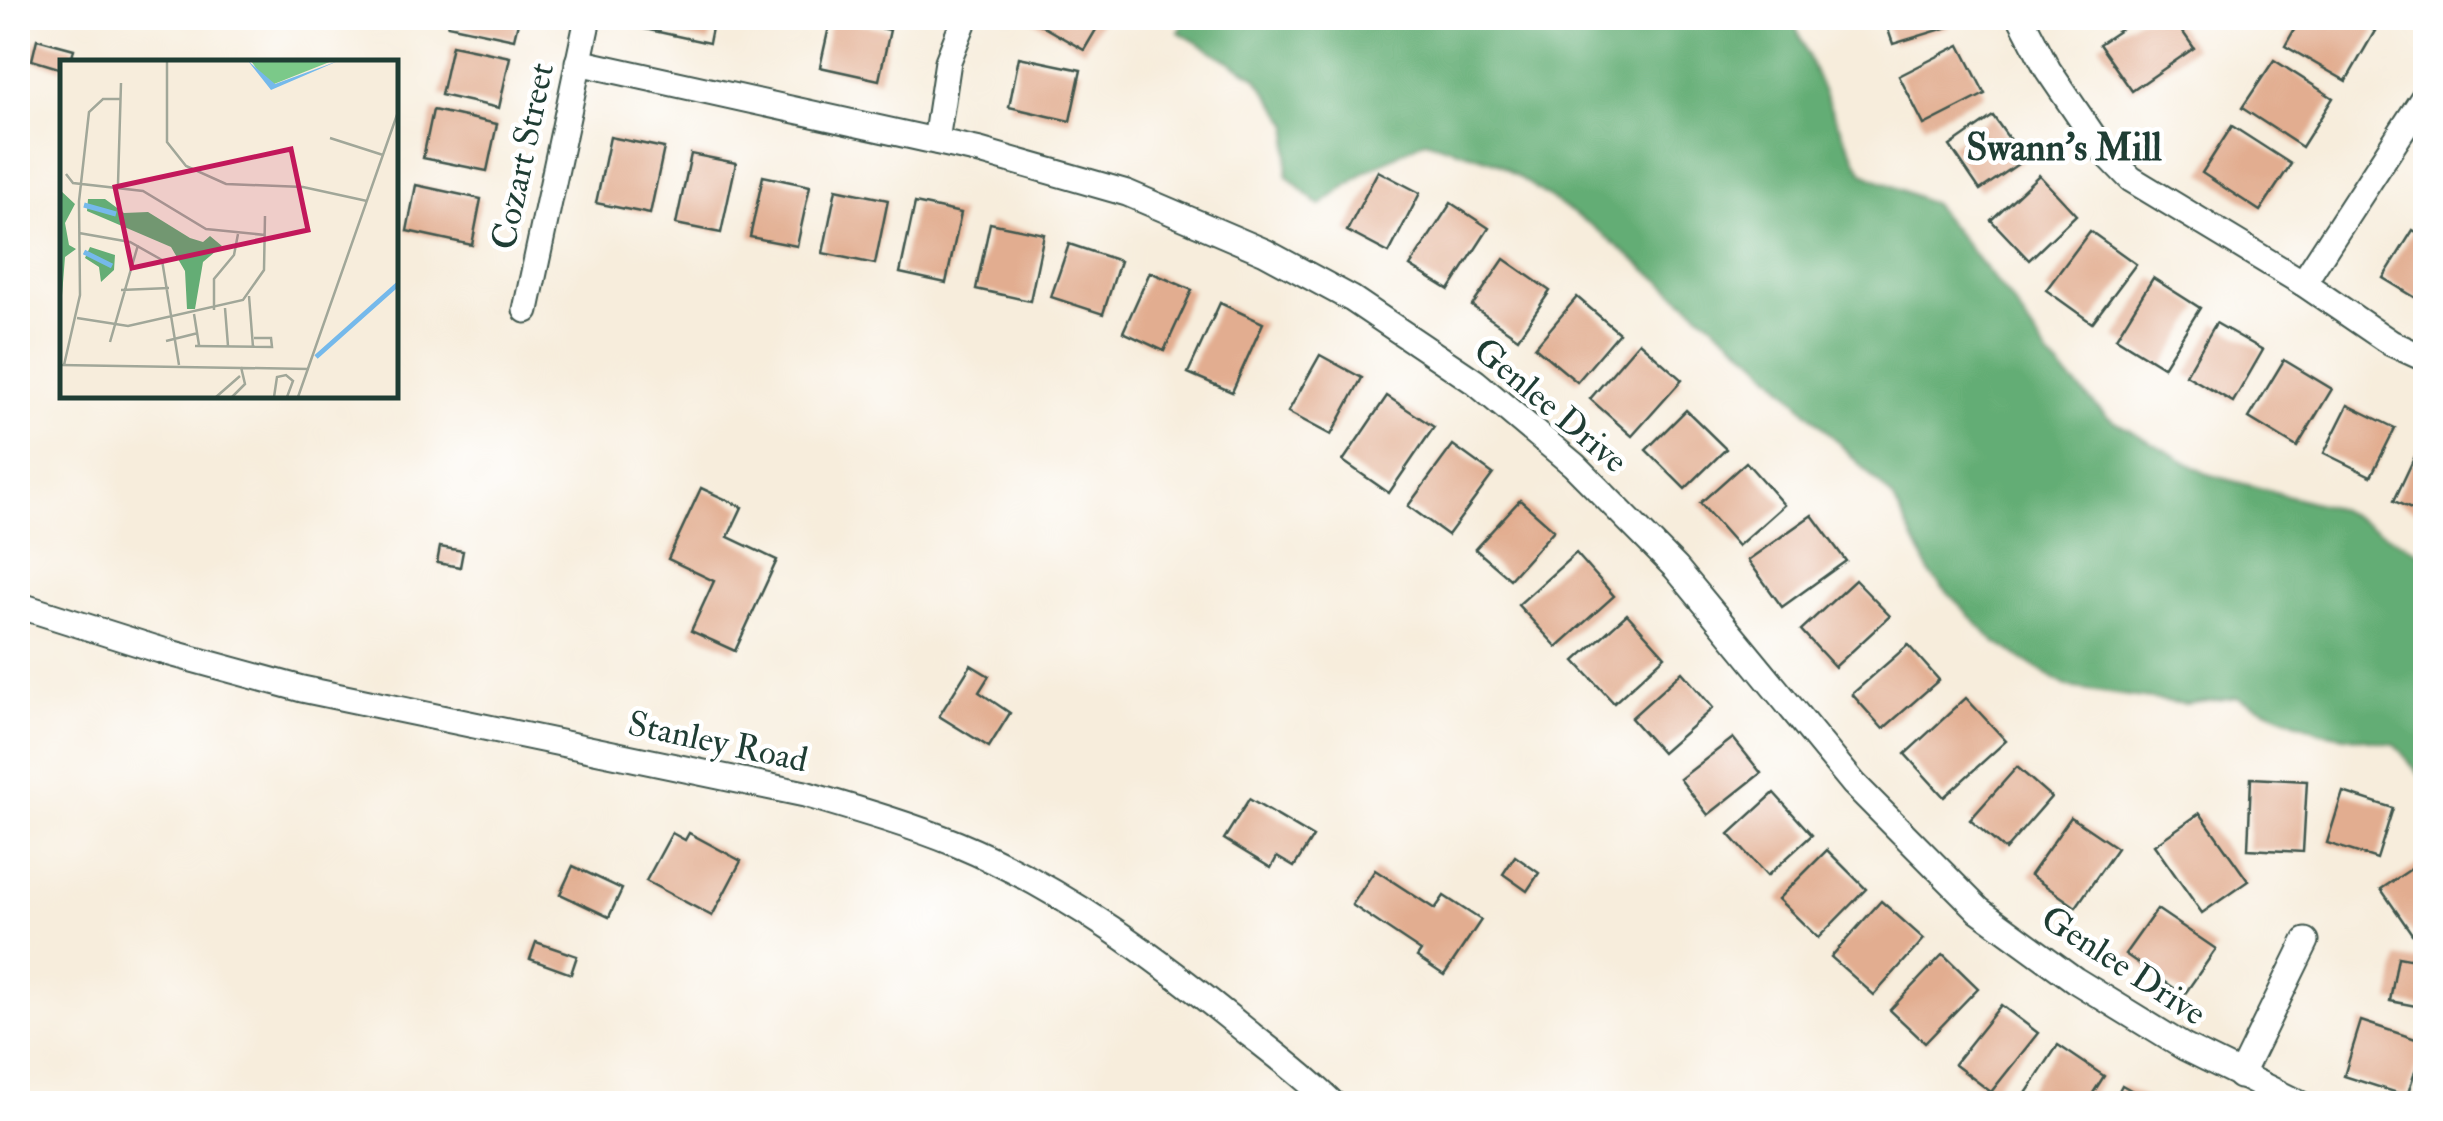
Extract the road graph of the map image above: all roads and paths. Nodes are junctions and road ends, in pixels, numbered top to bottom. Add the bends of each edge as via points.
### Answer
1 (588, 18) edge
2 (965, 18) edge
3 (2021, 18) edge
4 (578, 62) junction
5 (2426, 94) edge
6 (936, 142) junction
7 (2302, 283) junction
8 (526, 310) dead end
9 (2426, 360) edge
10 (18, 605) edge
11 (2306, 941) dead end
12 (2240, 1076) junction
13 (1333, 1104) edge
14 (2300, 1104) edge

1 - 4 street, Cozart Street
2 - 6 street via 948,61
3 - 7 street via 2101,148 2131,179
4 - 6 street, Genlee Drive
4 - 8 street, Cozart Street
5 - 7 street
6 - 12 street, Genlee Drive via 1126,193 1265,252 1352,299 1475,382 1574,464 1676,568 1854,784 1979,910 2075,980
7 - 9 street
10 - 13 street, Stanley Road via 302,689 805,794 960,845 1123,937
11 - 12 street
12 - 14 street, Genlee Drive

